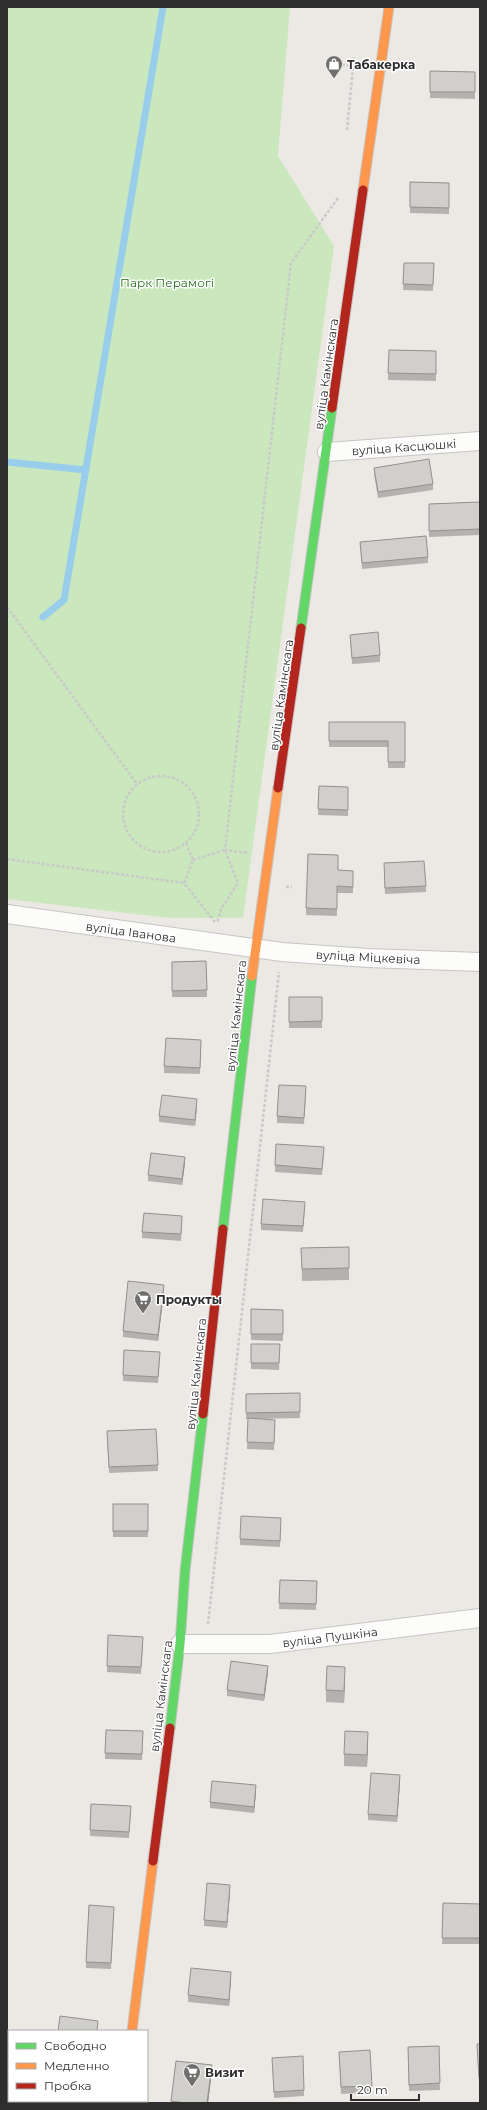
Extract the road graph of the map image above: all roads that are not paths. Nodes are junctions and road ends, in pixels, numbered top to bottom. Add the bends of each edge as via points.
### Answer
1 (389, 7) edge
2 (480, 441) edge
3 (327, 452) junction
4 (7, 914) edge
5 (255, 948) junction
6 (480, 962) edge
7 (480, 1618) edge
8 (180, 1644) junction
9 (132, 2030) edge

1 - 3 main road, вуліца Камінскага
2 - 3 street, вуліца Касцюшкі
3 - 5 main road, вуліца Камінскага
4 - 5 street, вуліца Іванова
5 - 6 street, вуліца Міцкевіча via 368,958
5 - 8 main road, вуліца Камінскага via 187,1556
7 - 8 street, вуліца Пушкіна via 270,1644
8 - 9 main road, вуліца Камінскага

